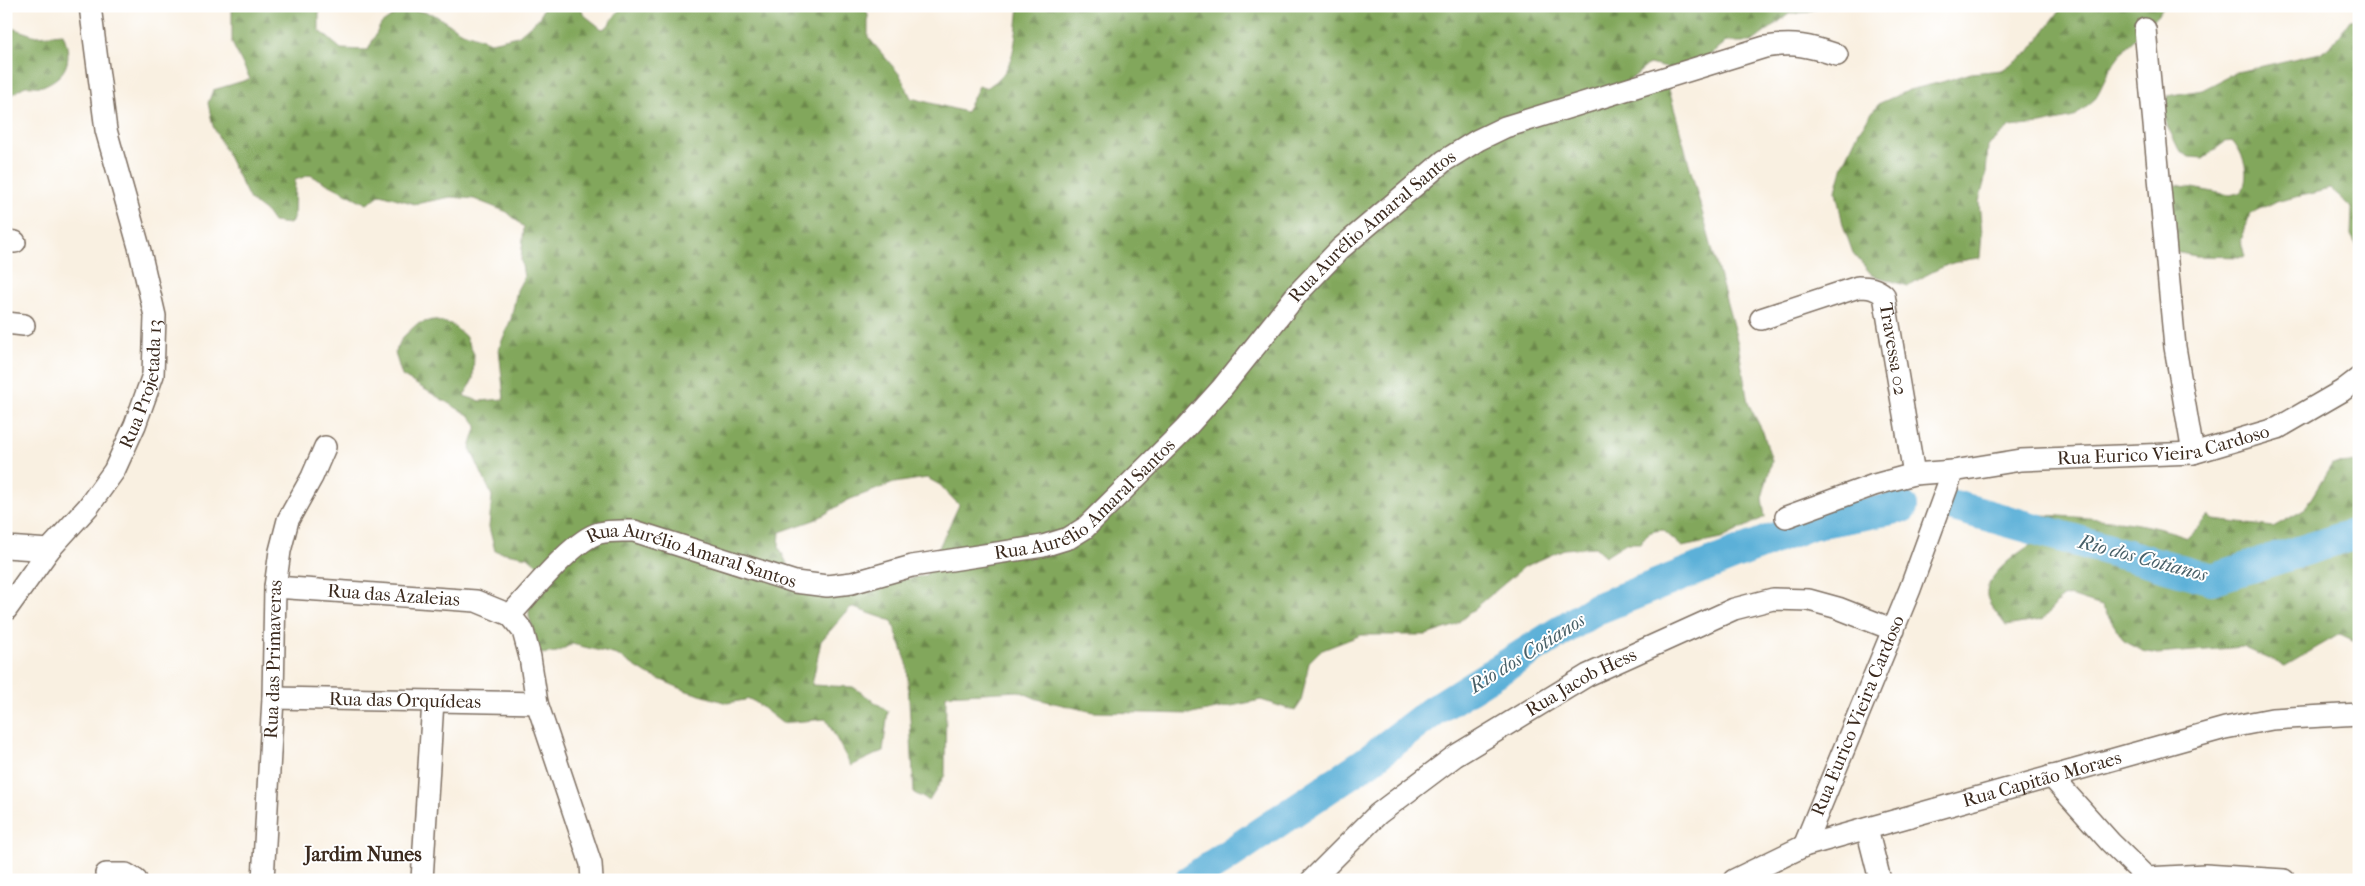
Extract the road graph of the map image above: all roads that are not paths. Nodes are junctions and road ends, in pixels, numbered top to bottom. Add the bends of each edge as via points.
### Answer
1 (90, 6) edge
2 (2145, 29) dead end
3 (1837, 55) dead end
4 (1760, 319) dead end
5 (2359, 378) edge
6 (325, 447) dead end
7 (2193, 454) junction
8 (1953, 471) junction
9 (1914, 474) junction
10 (1786, 517) dead end
11 (6, 547) edge
12 (49, 550) junction
13 (275, 587) junction
14 (6, 610) edge
15 (510, 615) junction
16 (1894, 630) junction
17 (273, 698) junction
18 (432, 701) junction
19 (537, 703) junction
20 (2359, 714) edge
21 (2051, 776) junction
22 (1867, 829) junction
23 (1804, 846) junction
24 (106, 874) dead end
25 (2148, 879) edge
26 (136, 880) edge
27 (263, 880) edge
28 (422, 880) edge
29 (592, 880) edge
30 (1312, 880) edge
31 (1734, 880) edge
32 (1880, 880) edge
33 (2284, 880) edge

1 - 12 street, Rua Projetada 13 via 106,130 139,247 154,316 153,374 136,426 114,470 88,507
2 - 7 street via 2175,347
3 - 15 street, Rua Aurélio Amaral Santos via 1804,45 1765,47 1505,127 1444,161 1340,249 1296,294 1185,430 1085,528 1069,538 1043,546 912,566 852,583 827,586 795,582 634,531 614,530 581,541
4 - 9 street, Travessa 02 via 1858,287 1870,287 1884,295
5 - 7 street, Rua Eurico Vieira Cardoso via 2278,428
6 - 13 street, Rua das Primaveras via 288,520
7 - 8 street, Rua Eurico Vieira Cardoso via 2021,460
8 - 9 street, Rua Eurico Vieira Cardoso
8 - 16 street, Rua Eurico Vieira Cardoso
9 - 10 street, Rua Eurico Vieira Cardoso
11 - 12 street
12 - 14 street, Rua Projetada 13
13 - 15 street, Rua das Azaleias via 476,601
13 - 17 street, Rua das Primaveras
15 - 19 street via 523,631
16 - 23 street, Rua Eurico Vieira Cardoso
16 - 30 street, Rua Jacob Hess via 1809,600 1772,599 1734,609 1588,675 1454,756 1378,814
17 - 18 street, Rua das Orquídeas
17 - 27 street, Rua das Primaveras
18 - 19 street, Rua das Orquídeas
18 - 28 street
19 - 29 street via 591,864
20 - 21 street, Rua Capitão Moraes via 2272,719 2225,728
21 - 22 street, Rua Capitão Moraes
21 - 25 street
22 - 23 street, Rua Capitão Moraes
22 - 32 street
23 - 31 street, Rua Capitão Moraes
24 - 26 street via 126,874
25 - 33 street via 2205,875

